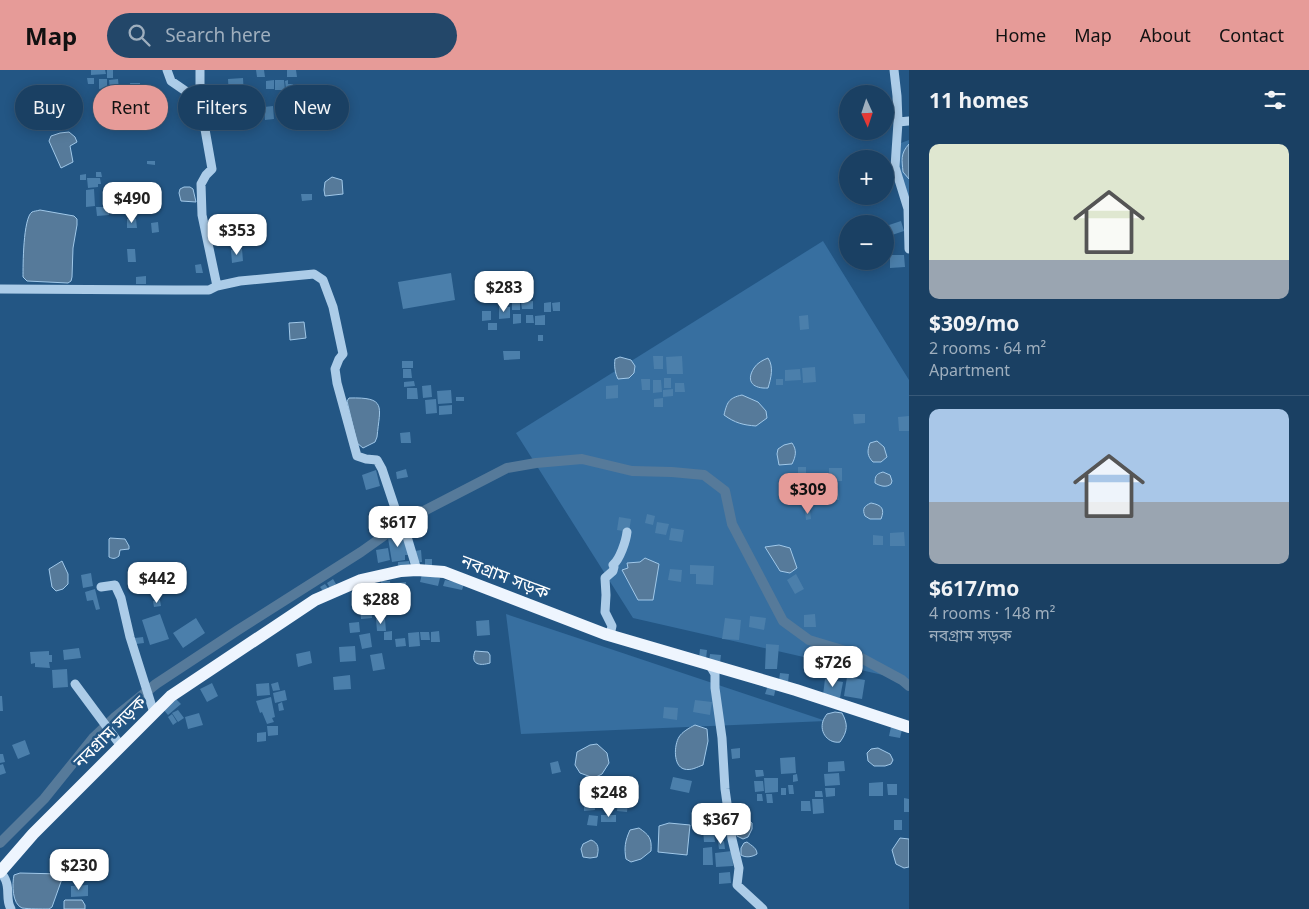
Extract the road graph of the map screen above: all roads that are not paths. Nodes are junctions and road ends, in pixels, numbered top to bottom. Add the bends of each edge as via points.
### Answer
1 (167, 70) edge
2 (200, 70) edge
3 (894, 70) edge
4 (200, 85) edge
5 (178, 86) edge
6 (909, 121) edge
7 (898, 122) junction
8 (205, 130) edge
9 (909, 249) edge
10 (217, 286) junction
11 (0, 288) edge
12 (627, 532) dead end
13 (417, 570) junction
14 (101, 587) dead end
15 (610, 635) junction
16 (708, 664) junction
17 (75, 684) dead end
18 (154, 713) junction
19 (909, 727) edge
20 (121, 746) junction
21 (0, 872) edge
22 (12, 909) edge
23 (763, 909) edge

1 - 5 street via 171,81
2 - 4 street
3 - 7 street
6 - 7 street
7 - 9 street via 895,167 908,209
8 - 10 street via 212,169 201,184 202,214
10 - 11 street via 209,290
10 - 13 street via 314,274 323,280 342,345 343,354 335,368 357,456 377,460 382,469
12 - 15 street via 613,571 605,578 604,612 612,626
13 - 15 main road, নবগ্রাম সড়ক via 444,572
13 - 18 main road, নবগ্রাম সড়ক via 360,580 315,600 172,696
14 - 18 street via 116,585
15 - 16 main road, নবগ্রাম সড়ক
16 - 19 main road, নবগ্রাম সড়ক
16 - 23 street via 715,674 725,789 738,868 737,885
17 - 20 street
18 - 20 main road, নবগ্রাম সড়ক
20 - 21 main road, নবগ্রাম সড়ক via 33,834
21 - 22 street via 6,882 8,904

